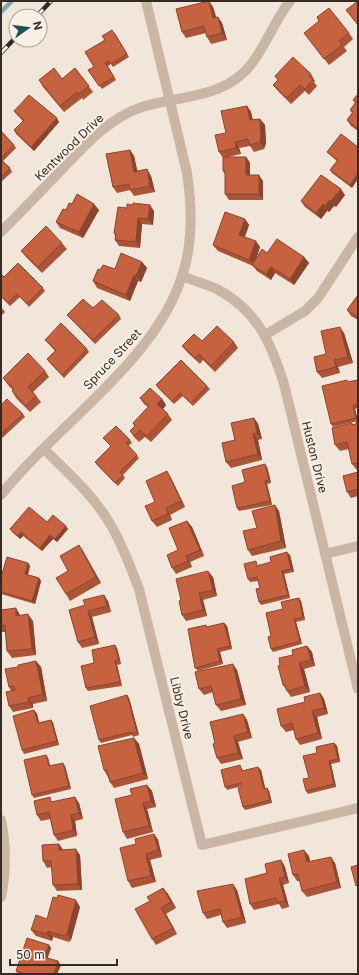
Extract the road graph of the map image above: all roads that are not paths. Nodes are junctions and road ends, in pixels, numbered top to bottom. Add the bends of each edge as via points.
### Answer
1 (146, 1) edge
2 (290, 1) edge
3 (170, 101) junction
4 (1, 232) edge
5 (358, 237) edge
6 (182, 276) junction
7 (265, 335) junction
8 (44, 449) junction
9 (1, 495) edge
10 (358, 546) edge
11 (325, 554) junction
12 (358, 689) edge
13 (358, 808) edge
14 (1, 820) edge
15 (1, 898) edge

1 - 3 street, Spruce Street
2 - 3 street, Kentwood Drive via 243,74 216,90
3 - 4 street, Kentwood Drive via 126,113 112,123 84,146
3 - 6 street, Spruce Street via 190,191 189,234
5 - 7 street via 318,298 305,311
6 - 7 street, Huston Drive via 217,289 235,301 257,322
6 - 8 street, Spruce Street via 166,313 142,348
7 - 11 street, Huston Drive via 274,352 284,384
8 - 9 street, Spruce Street
8 - 13 street, Libby Drive via 99,508 127,556 139,589 202,845
10 - 11 street
11 - 12 street, Huston Drive
14 - 15 street via 5,851

